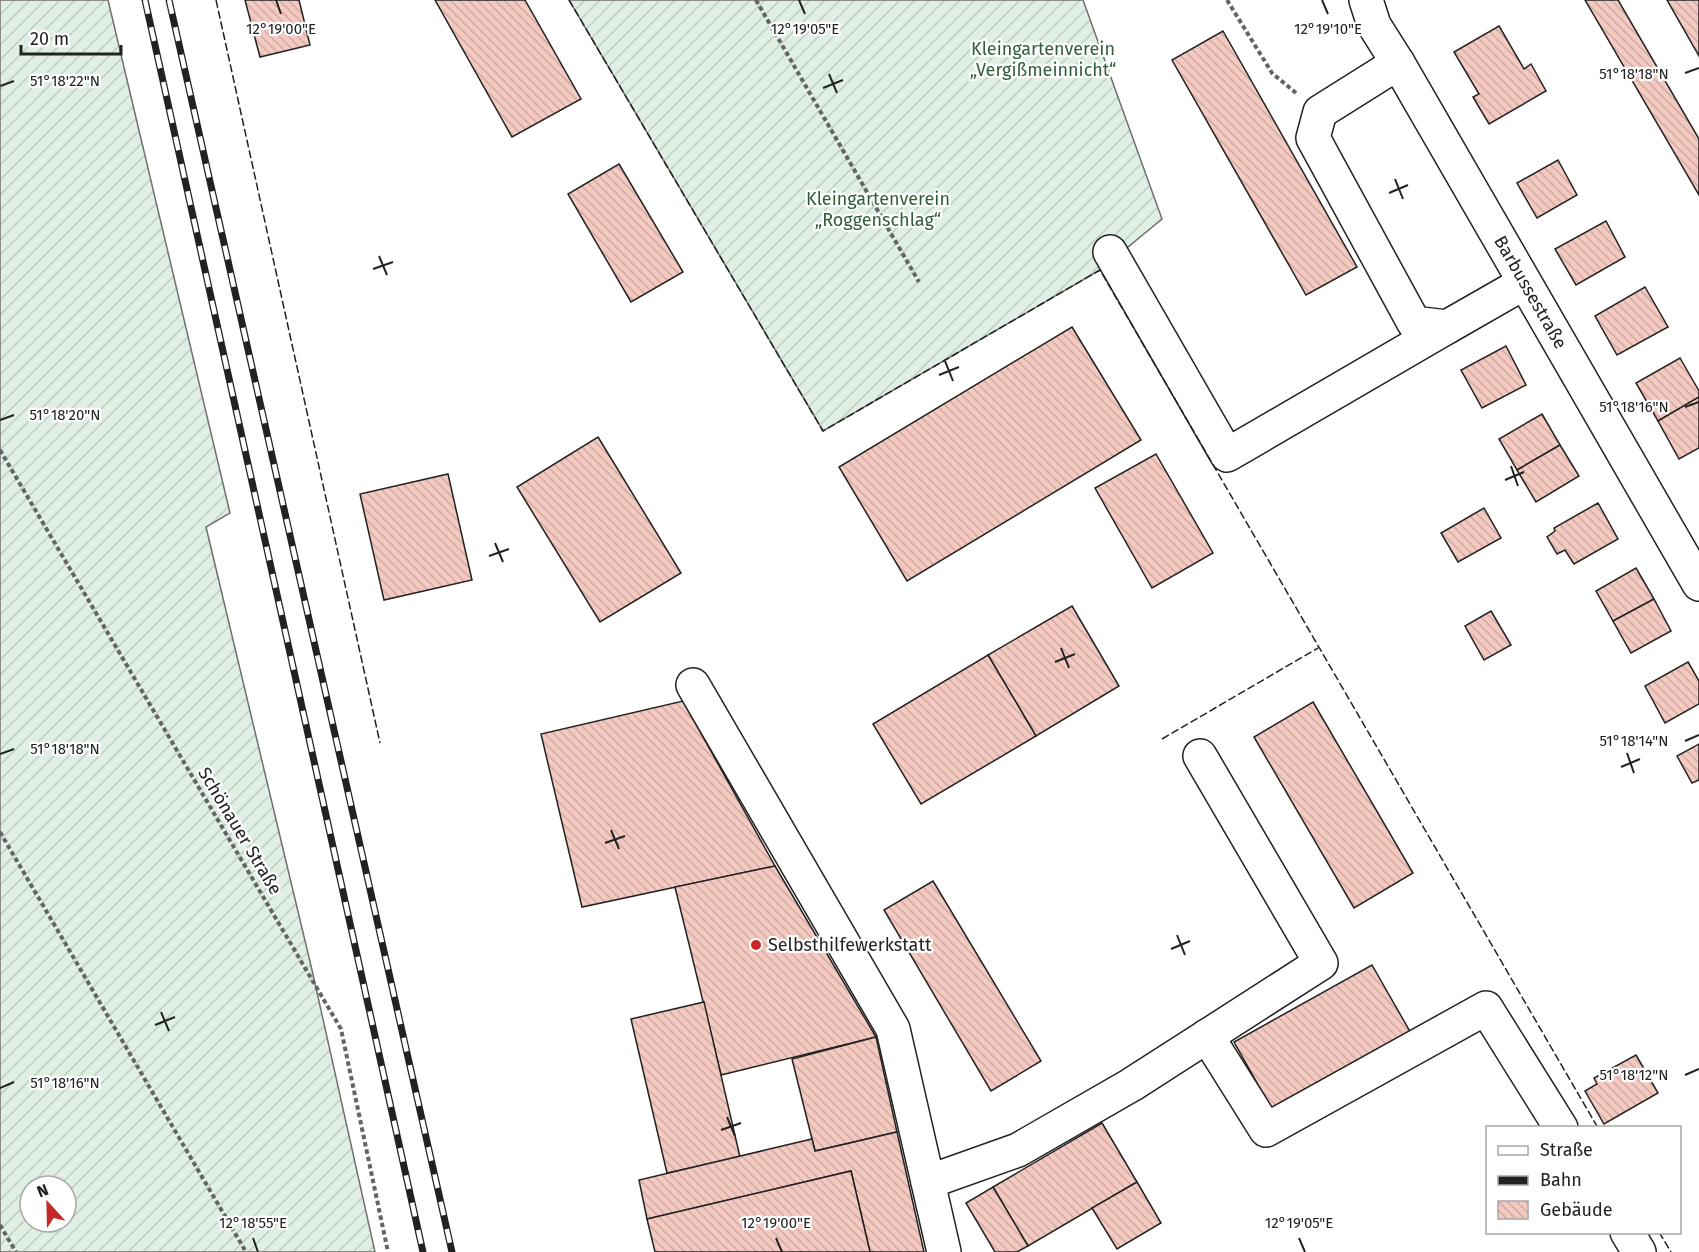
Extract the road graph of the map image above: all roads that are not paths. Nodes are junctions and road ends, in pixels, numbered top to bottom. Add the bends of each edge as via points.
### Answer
1 (1366, 0) edge
2 (1398, 63) junction
3 (1110, 252) dead end
4 (1524, 283) junction
5 (1447, 327) junction
6 (1699, 584) edge
7 (693, 685) dead end
8 (1200, 756) dead end
9 (1207, 1036) junction
10 (1560, 1126) edge
11 (928, 1182) junction
12 (1628, 1234) edge
13 (944, 1252) edge
14 (1639, 1252) edge

1 - 2 street, Barbussestraße via 1374,25
2 - 4 street, Barbussestraße
2 - 5 street via 1320,112 1313,138 1414,324
3 - 5 street via 1227,455
4 - 5 street
4 - 6 street, Barbussestraße
7 - 11 street via 893,1029
8 - 9 street via 1321,963
9 - 10 street via 1266,1130 1486,1008
9 - 11 street via 1018,1150
11 - 13 street
12 - 14 street

